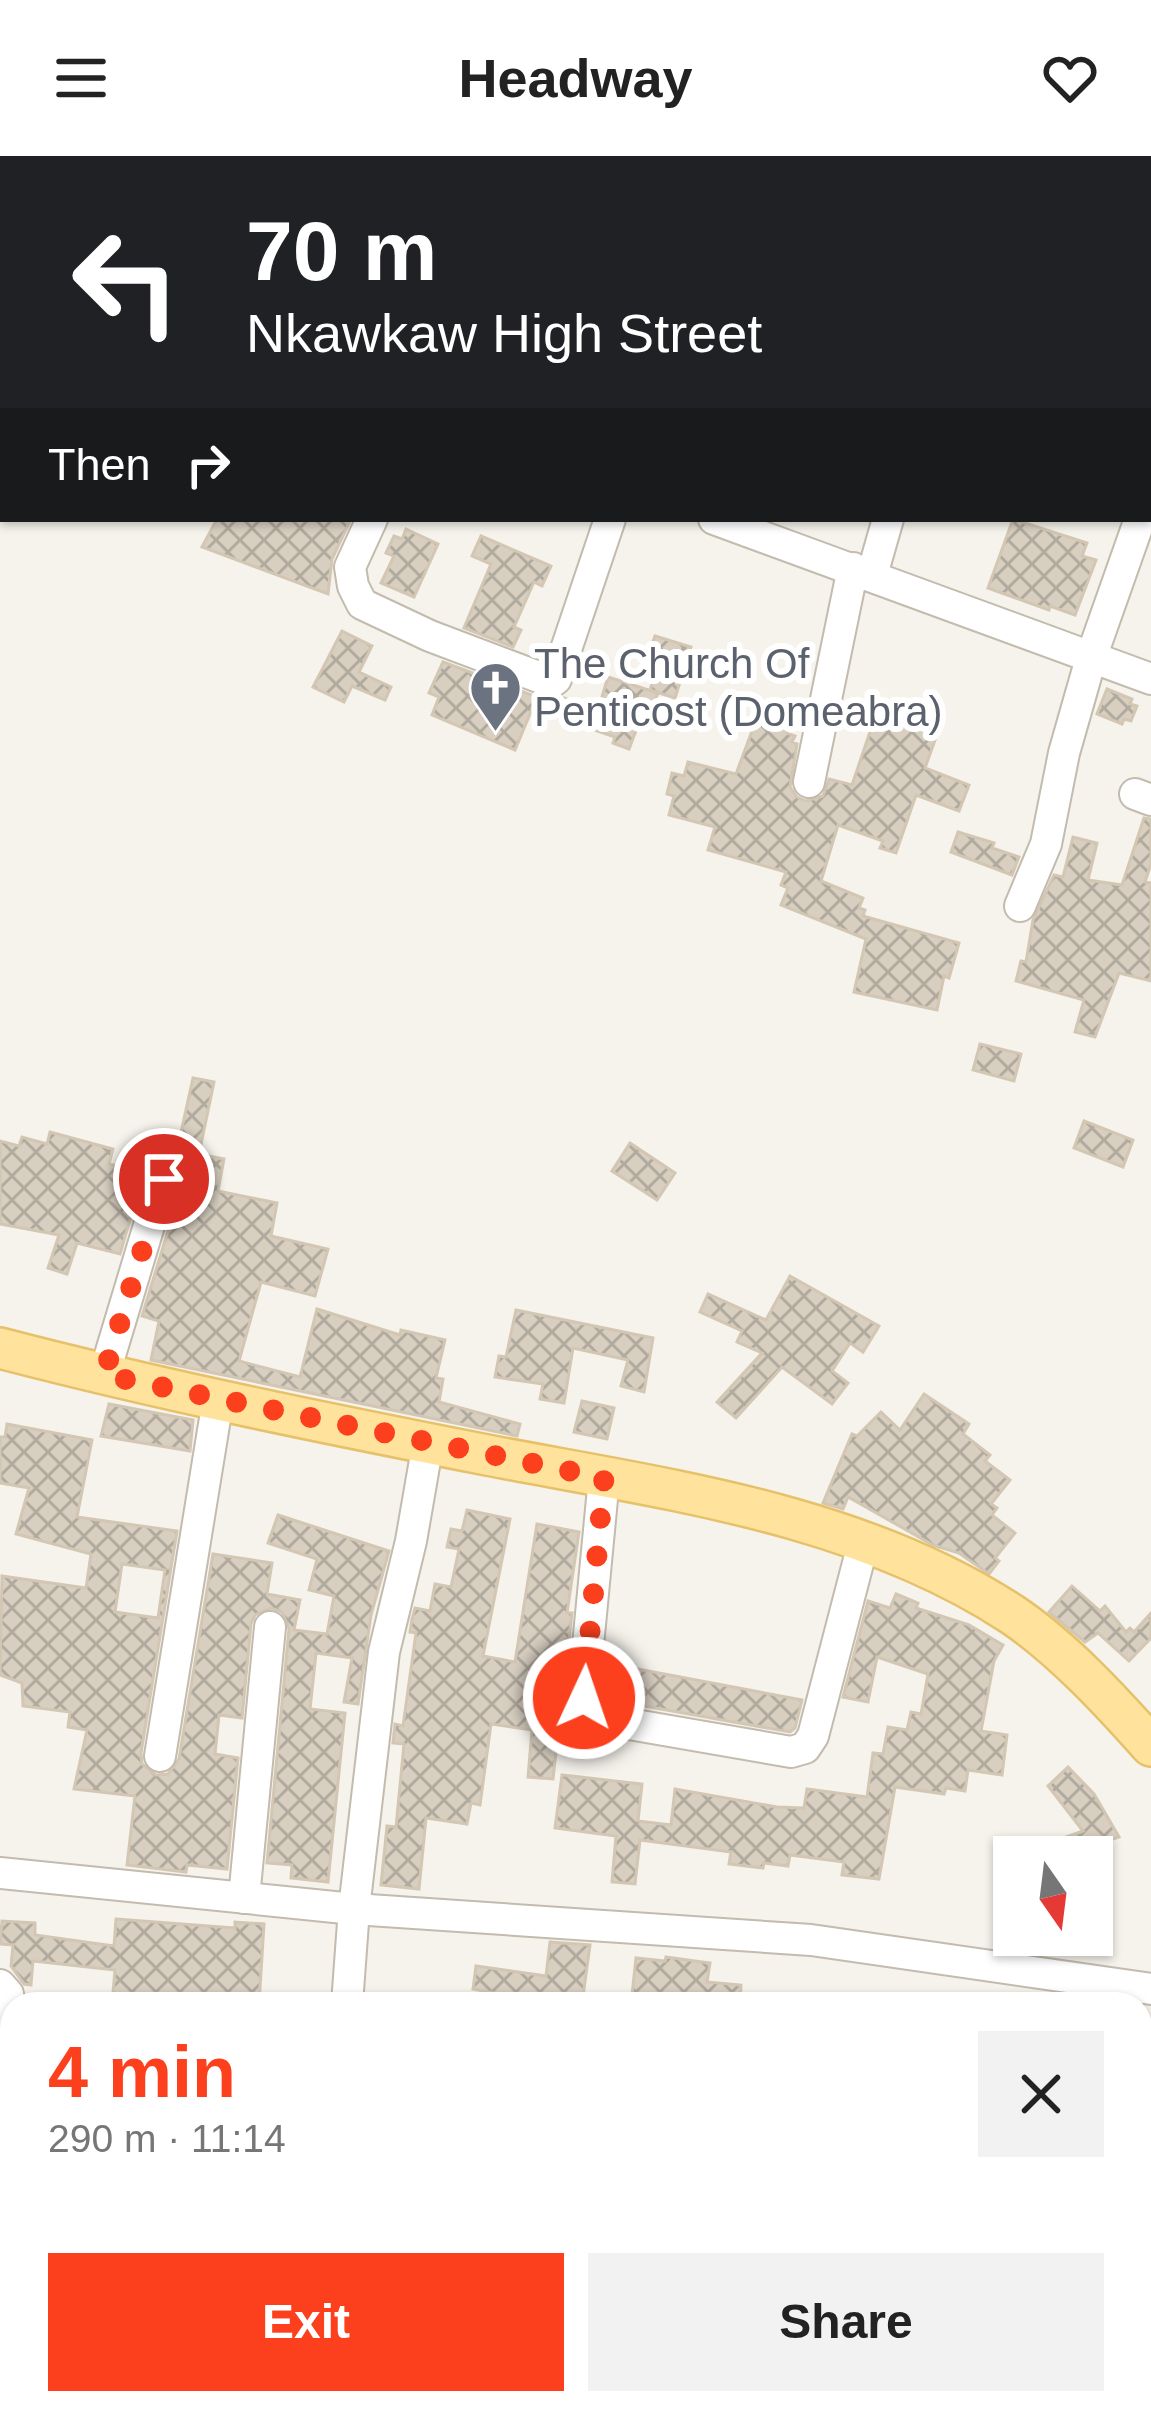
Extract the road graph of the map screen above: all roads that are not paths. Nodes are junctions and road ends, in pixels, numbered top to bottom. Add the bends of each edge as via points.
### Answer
1 (372, 522) edge
2 (609, 522) edge
3 (722, 522) edge
4 (887, 522) edge
5 (1139, 522) edge
6 (862, 572) junction
7 (1092, 656) junction
8 (1151, 679) edge
9 (809, 782) dead end
10 (1020, 906) dead end
11 (164, 1179) dead end
12 (0, 1348) edge
13 (104, 1375) junction
14 (218, 1400) junction
15 (428, 1443) junction
16 (604, 1478) junction
17 (863, 1544) junction
18 (270, 1627) dead end
19 (1151, 1746) edge
20 (160, 1756) dead end
21 (0, 1873) edge
22 (244, 1898) junction
23 (353, 1909) junction
24 (1151, 1989) edge
25 (348, 1992) edge

1 - 2 street via 350,567 362,604 552,682
3 - 6 street
4 - 6 street
5 - 7 street
6 - 7 street
6 - 9 street
7 - 8 street
7 - 10 street via 1046,844
11 - 13 street
12 - 13 main road
13 - 14 main road
14 - 15 main road
14 - 20 street
15 - 16 main road
15 - 23 street via 384,1652
16 - 17 main road via 783,1516
16 - 17 street via 584,1698 591,1714 606,1720 805,1748
17 - 19 main road via 1014,1616
18 - 22 street
21 - 22 street
22 - 23 street
23 - 24 street via 811,1940
23 - 25 street

